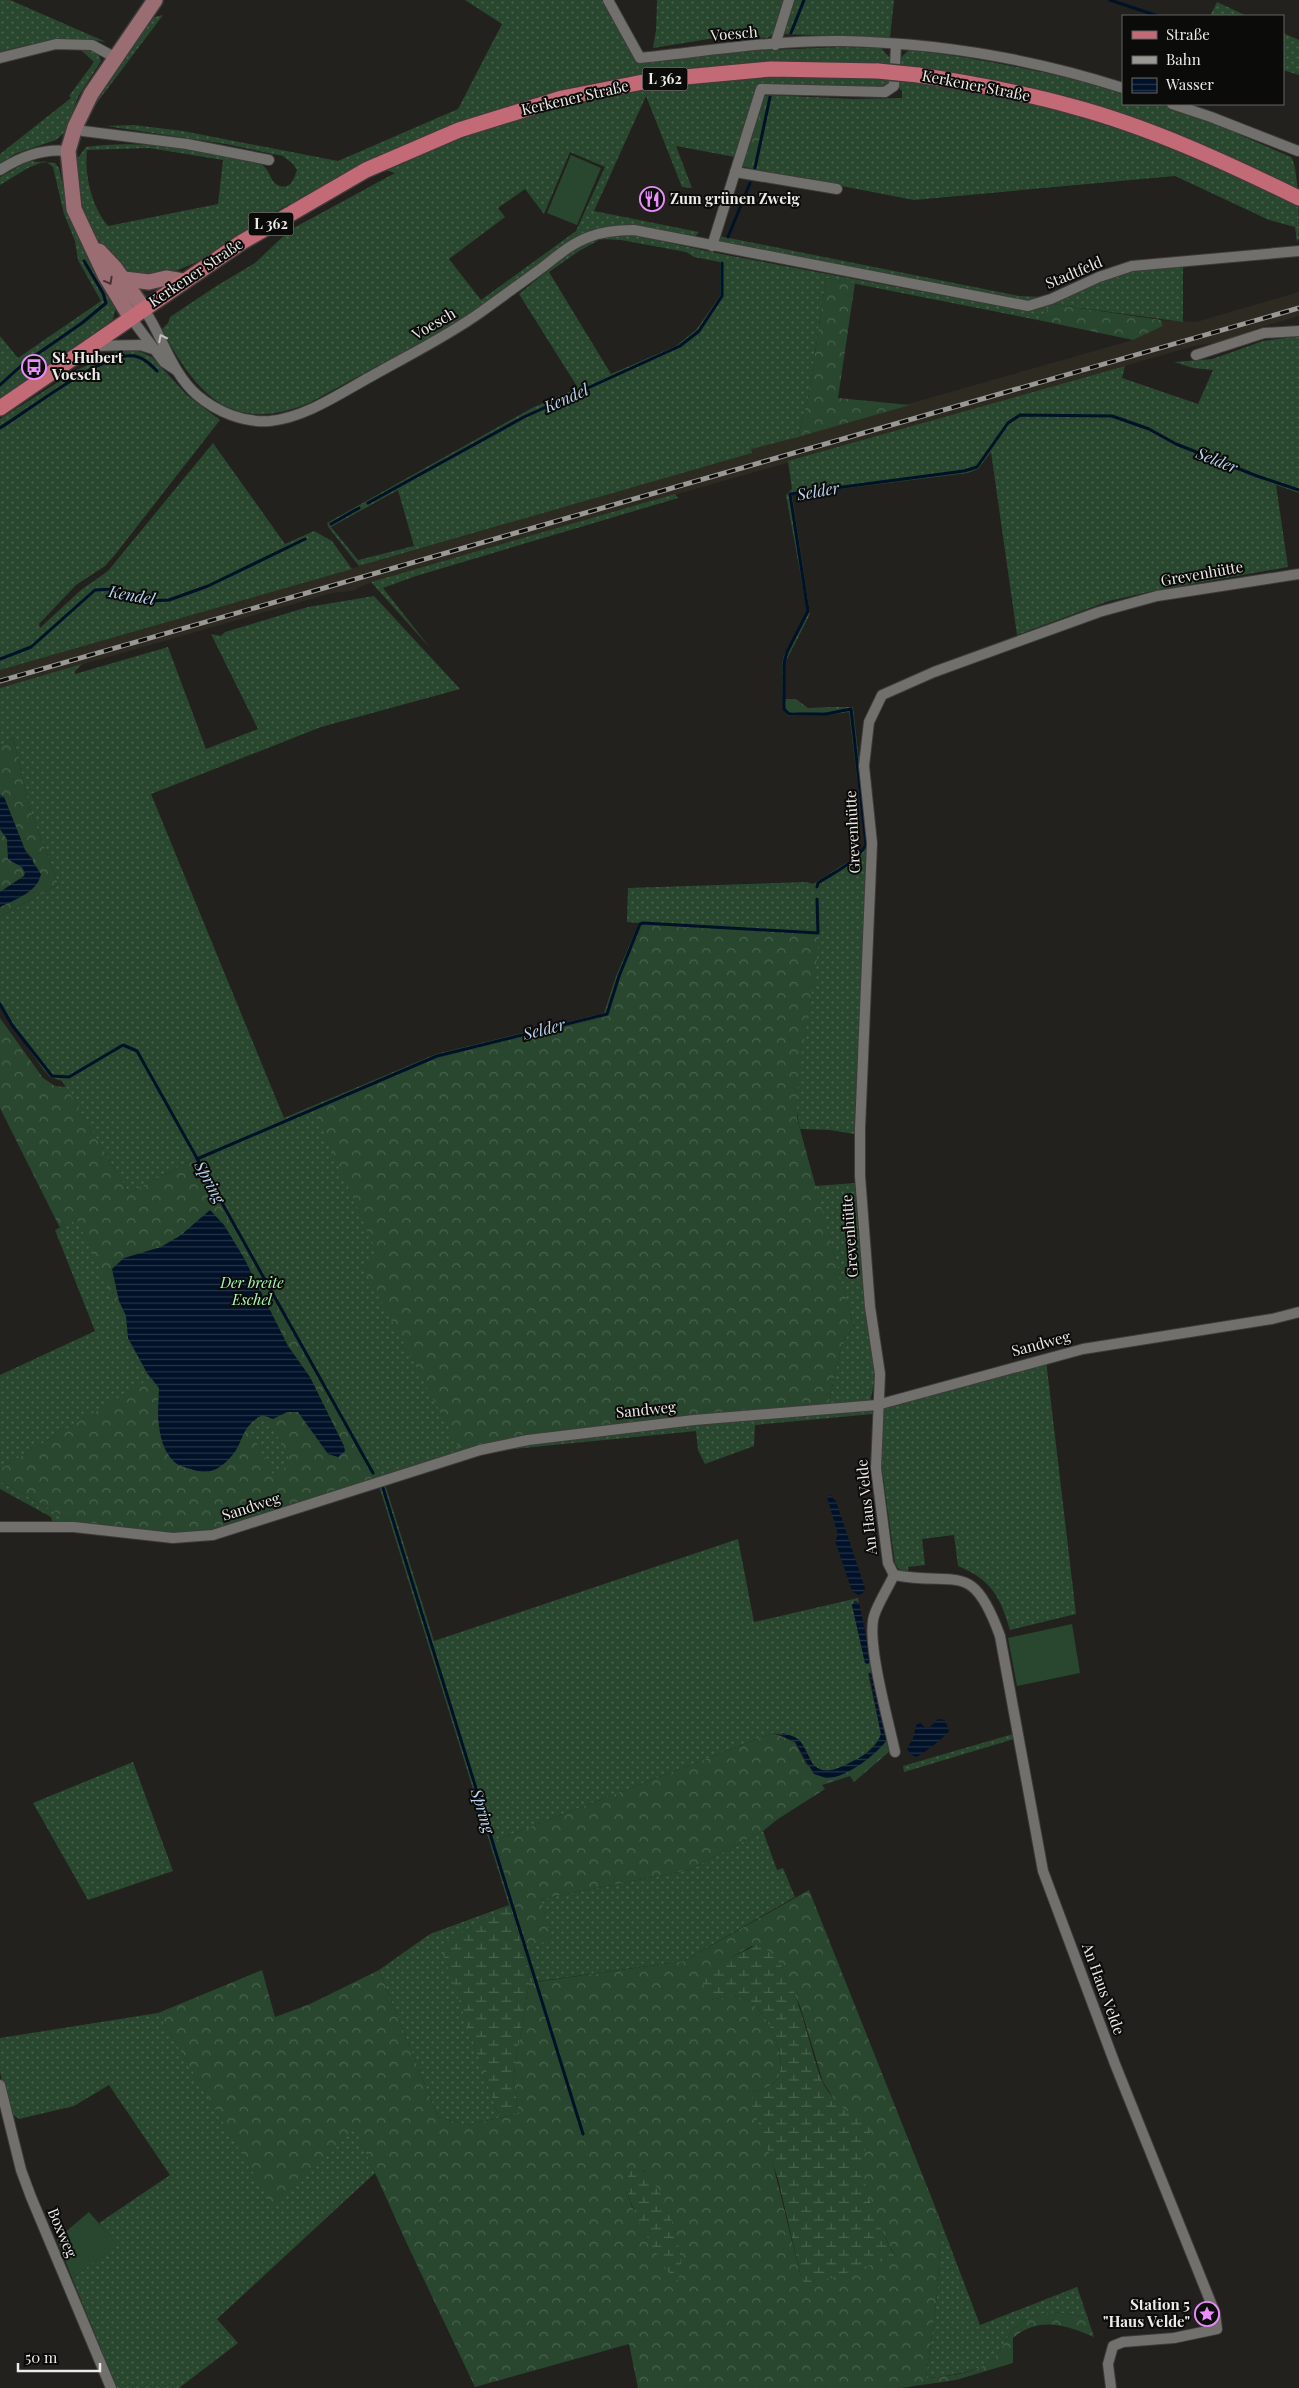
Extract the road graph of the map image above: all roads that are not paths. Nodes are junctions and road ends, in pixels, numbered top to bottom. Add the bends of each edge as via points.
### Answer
1 (155, 0) edge
2 (608, 0) edge
3 (789, 0) edge
4 (775, 45) junction
5 (896, 45) junction
6 (0, 58) edge
7 (116, 58) junction
8 (1122, 88) edge
9 (1175, 105) edge
10 (75, 127) junction
11 (68, 152) junction
12 (1299, 152) edge
13 (269, 160) dead end
14 (0, 170) edge
15 (735, 172) junction
16 (837, 189) dead end
17 (1299, 198) edge
18 (89, 242) junction
19 (712, 246) junction
20 (1299, 251) edge
21 (862, 276) joint
22 (124, 279) junction
23 (183, 281) junction
24 (144, 309) junction
25 (131, 318) junction
26 (1299, 331) edge
27 (91, 346) junction
28 (156, 350) junction
29 (1196, 355) dead end
30 (176, 370) junction
31 (0, 408) edge
32 (1299, 574) edge
33 (1299, 1312) edge
34 (877, 1405) junction
35 (0, 1527) edge
36 (894, 1575) junction
37 (895, 1752) dead end
38 (0, 2084) edge
39 (111, 2388) edge
40 (1111, 2388) edge

1 - 7 street
2 - 4 street, Voesch via 640,58
3 - 4 street
4 - 5 street, Voesch via 843,41
5 - 8 street, Voesch via 960,50 1080,74
5 - 15 street via 894,86 885,92 761,90
6 - 7 street via 56,44 92,45
7 - 10 street via 91,94
9 - 12 street
10 - 11 street
10 - 13 street via 83,131 187,144
11 - 14 street via 54,149 32,154
11 - 18 street via 74,209
15 - 16 street
15 - 19 street
17 - 23 main road, Kerkener Straße / L 362, bridge via 1137,127 1071,106 985,86 918,75 771,69 617,86 526,108 458,130 366,170 242,242
18 - 22 street
18 -> 25 street
19 - 21 street, Voesch
19 - 30 street, Voesch via 634,230 589,237 562,252 444,336 329,399 280,419 257,421 214,407 198,395
20 - 21 street, Stadtfeld via 1132,266 1028,306
22 - 23 street
22 - 24 street
23 - 24 main road, Kerkener Straße / L 362
24 - 25 main road, Kerkener Straße / L 362
30 -> 24 street, Voesch
25 - 27 main road, Kerkener Straße / L 362
25 - 28 street, Voesch
26 - 29 street via 1264,333
27 - 28 street via 140,345
27 - 31 main road, Kerkener Straße / L 362
28 - 30 street, Voesch via 164,362
32 - 34 street, Grevenhütte via 1158,596 1099,612 917,678 882,695 869,722 864,766 872,843 860,1129 860,1176 870,1307 880,1374
33 - 34 street, Sandweg via 1083,1349
34 - 35 street, Sandweg via 684,1421 528,1440 480,1450 212,1535 173,1538 74,1527
34 - 36 street, An Haus Velde via 876,1468 888,1563
36 - 37 street via 873,1617 873,1637
36 - 40 street, An Haus Velde via 959,1579 977,1590 990,1608 1000,1636 1043,1871 1115,2064 1215,2313 1217,2329 1113,2346 1108,2364
38 - 39 street, Boxweg via 28,2188

